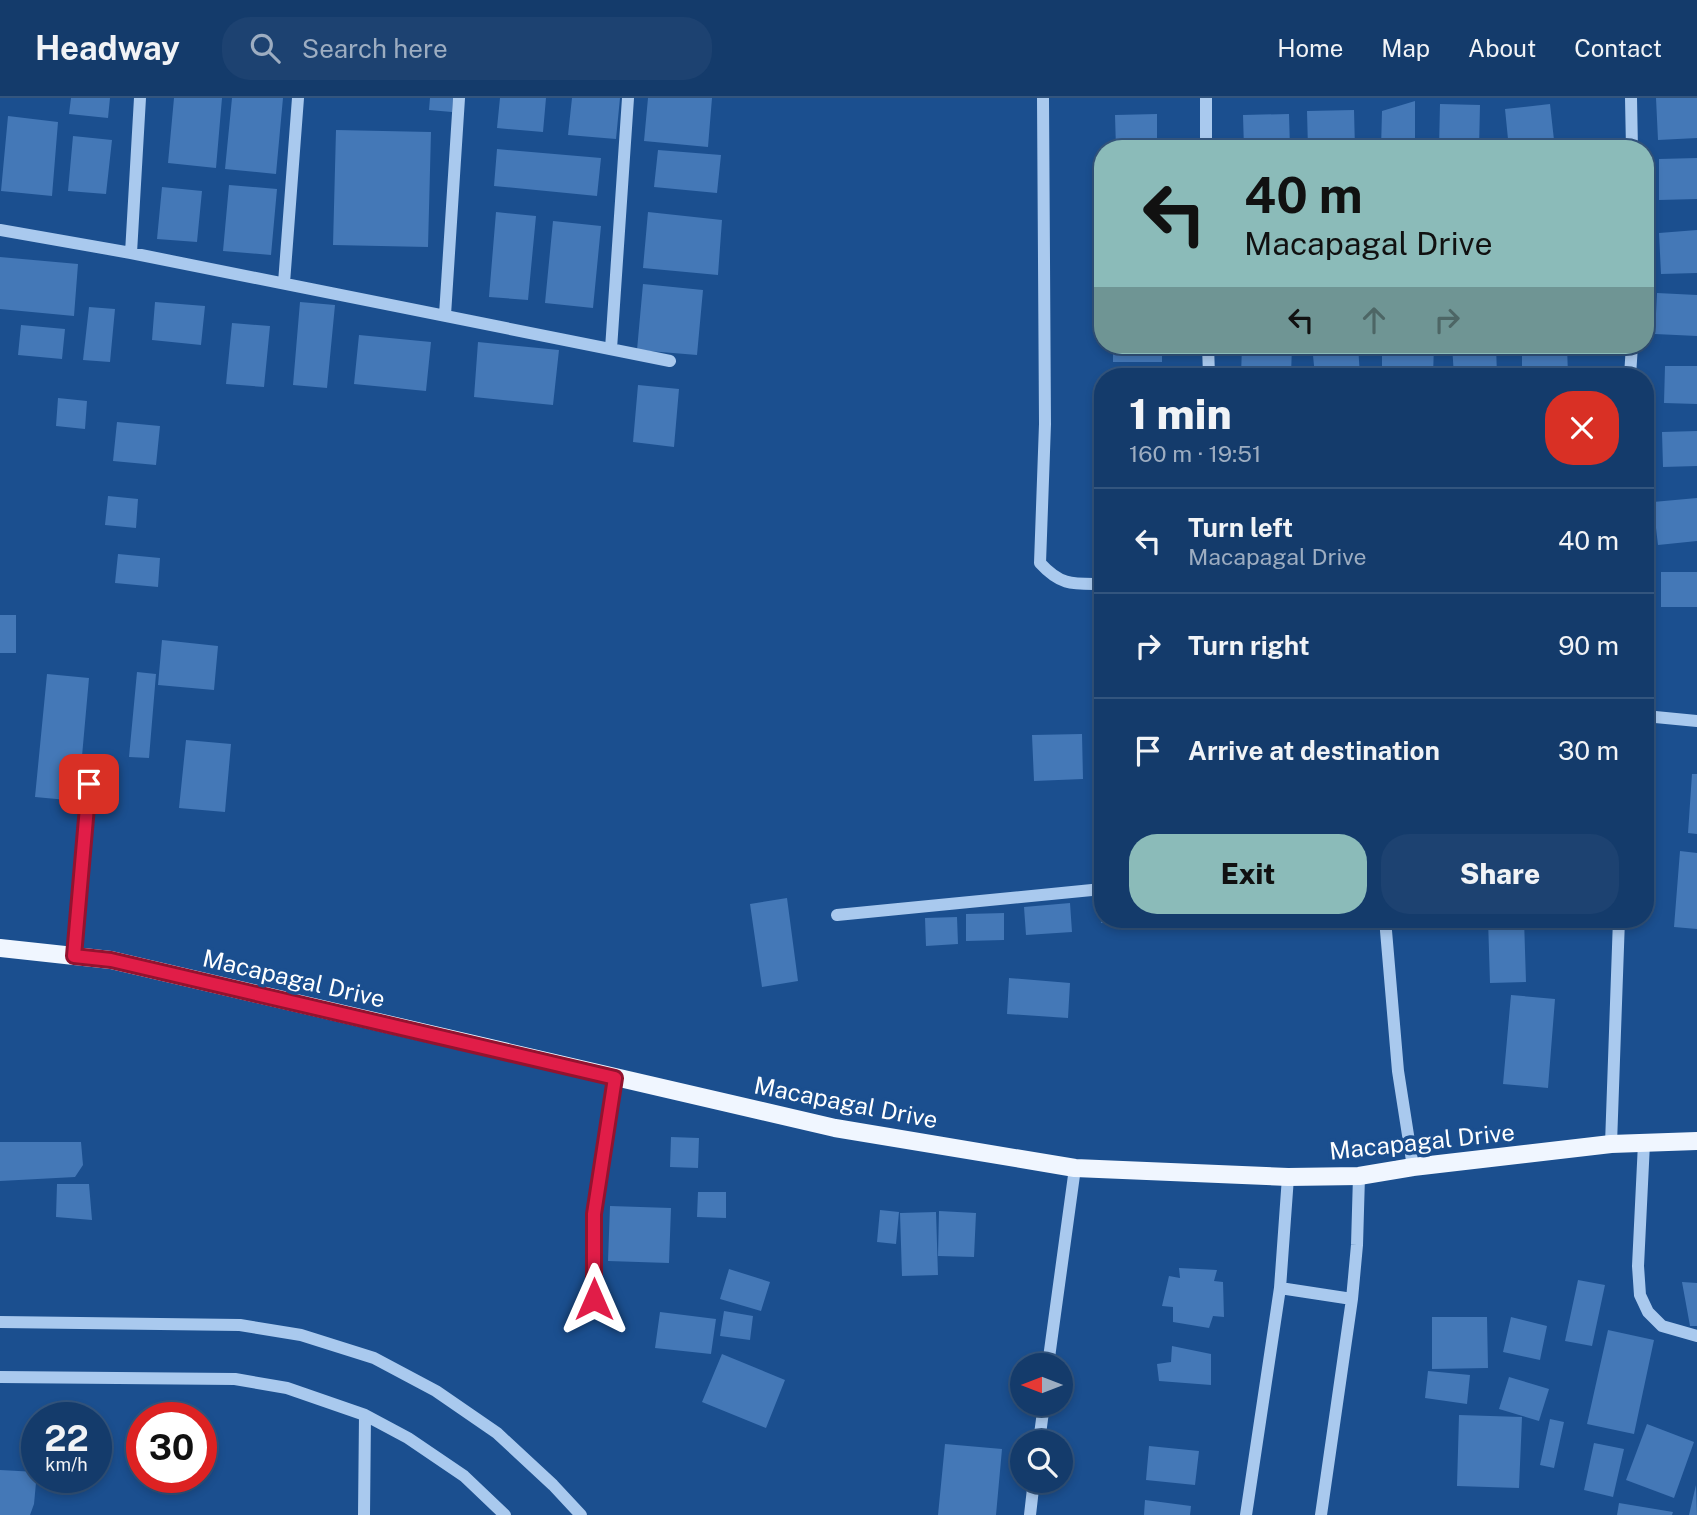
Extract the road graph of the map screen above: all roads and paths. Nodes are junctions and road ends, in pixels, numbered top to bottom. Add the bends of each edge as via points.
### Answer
1 (140, 98) edge
2 (298, 98) edge
3 (459, 98) edge
4 (628, 98) edge
5 (1042, 98) edge
6 (1206, 98) edge
7 (1631, 98) edge
8 (1206, 140) edge
9 (1632, 140) edge
10 (0, 230) edge
11 (131, 253) junction
12 (284, 283) junction
13 (445, 315) junction
14 (611, 349) junction
15 (670, 361) dead end
16 (1094, 584) edge
17 (1654, 717) edge
18 (1697, 721) edge
19 (91, 760) dead end
20 (1094, 890) edge
21 (837, 915) dead end
22 (1386, 928) edge
23 (1619, 928) edge
24 (0, 948) edge
25 (74, 956) junction
26 (615, 1078) junction
27 (1697, 1141) edge
28 (1644, 1143) junction
29 (1611, 1144) junction
30 (1413, 1167) junction
31 (1075, 1168) junction
32 (1359, 1176) junction
33 (1289, 1177) junction
34 (1280, 1288) junction
35 (594, 1299) dead end
36 (1352, 1299) junction
37 (0, 1322) edge
38 (1697, 1336) edge
39 (1050, 1353) edge
40 (0, 1377) edge
41 (365, 1415) junction
42 (1033, 1493) edge
43 (364, 1515) edge
44 (505, 1515) edge
45 (582, 1515) edge
46 (1030, 1515) edge
47 (1246, 1515) edge
48 (1321, 1515) edge

1 - 11 street
2 - 12 street
3 - 13 street
4 - 14 street
5 - 16 street via 1045,424 1040,563 1054,578
6 - 8 street
7 - 9 street
10 - 11 street
11 - 12 street
12 - 13 street
13 - 14 street
14 - 15 street
17 - 18 street
19 - 25 street
20 - 21 street
22 - 30 street via 1398,1071
23 - 29 street
24 - 25 main road, Macapagal Drive
25 - 26 main road, Macapagal Drive via 111,960
26 - 31 main road, Macapagal Drive via 835,1128
26 - 35 street via 594,1214
27 - 28 main road, Macapagal Drive
28 - 29 main road, Macapagal Drive
28 - 38 street via 1640,1295 1662,1326
29 - 30 main road, Macapagal Drive
30 - 32 main road, Macapagal Drive
31 - 33 main road, Macapagal Drive
31 - 39 street
32 - 33 main road, Macapagal Drive
32 - 36 street
33 - 34 street
34 - 36 street
34 - 47 street
36 - 48 street
37 - 45 street via 240,1325 301,1335 374,1359 436,1391 497,1433
40 - 41 street via 235,1379 287,1388
41 - 43 street
41 - 44 street via 464,1476
42 - 46 street

